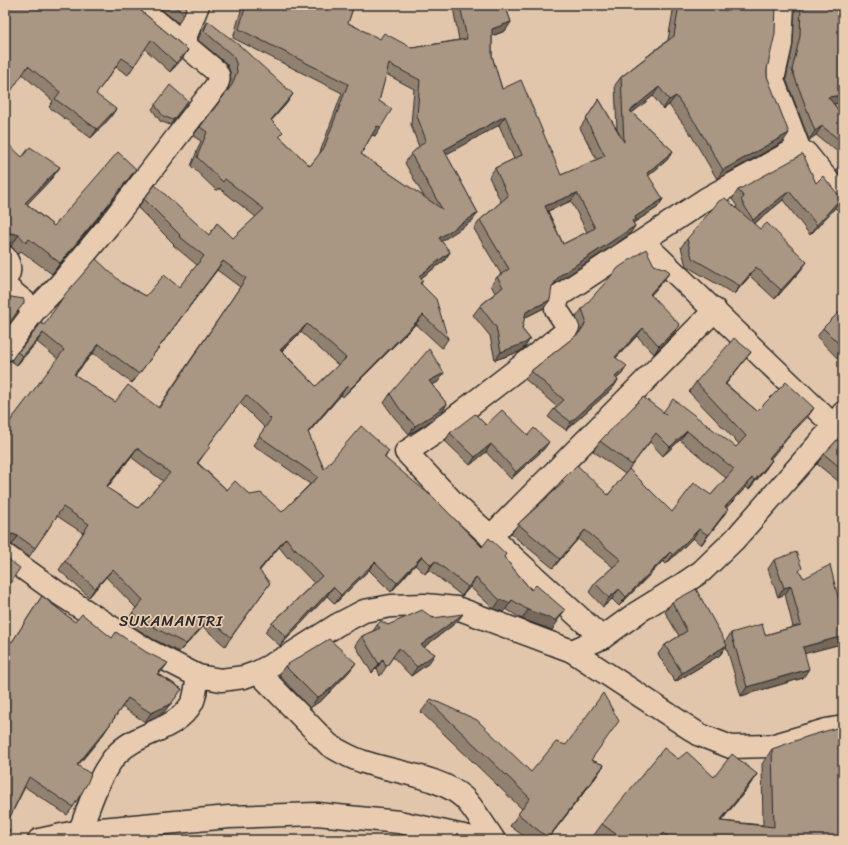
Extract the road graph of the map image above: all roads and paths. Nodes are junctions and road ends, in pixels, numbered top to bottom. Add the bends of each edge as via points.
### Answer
1 (137, 5) edge
2 (198, 5) edge
3 (783, 5) edge
4 (182, 43) junction
5 (800, 151) junction
6 (843, 199) edge
7 (643, 242) junction
8 (5, 257) edge
9 (5, 280) edge
10 (5, 286) edge
11 (35, 310) junction
12 (714, 310) junction
13 (5, 350) edge
14 (838, 419) edge
15 (490, 537) junction
16 (5, 555) edge
17 (602, 638) junction
18 (572, 651) junction
19 (258, 672) junction
20 (198, 676) junction
21 (843, 727) edge
22 (80, 831) junction
23 (39, 840) edge
24 (482, 840) edge
25 (494, 840) edge

1 - 4 street
2 - 4 street
3 - 5 street via 781,44 773,80
4 - 11 street via 216,71 219,81 115,217
5 - 6 street via 806,153
5 - 7 street via 793,151 706,199
7 - 12 street
7 - 15 street via 560,295 556,309 568,327 563,334 432,435 406,452
8 - 9 street via 10,268
10 - 11 street
11 - 13 street
12 - 14 street
12 - 15 street
14 - 17 street via 734,539 702,570
15 - 17 street
16 - 20 street via 146,650
17 - 18 street
18 - 19 street via 457,608 425,605 391,606 364,611
18 - 21 street via 700,735 730,747 771,746
19 - 20 street via 221,680
19 - 25 street via 329,745 361,762 440,784 456,792 465,798
20 - 22 street via 193,702 179,718 167,727 141,737 116,755 95,792
22 - 23 street
22 - 24 street via 229,818 316,814 399,822

